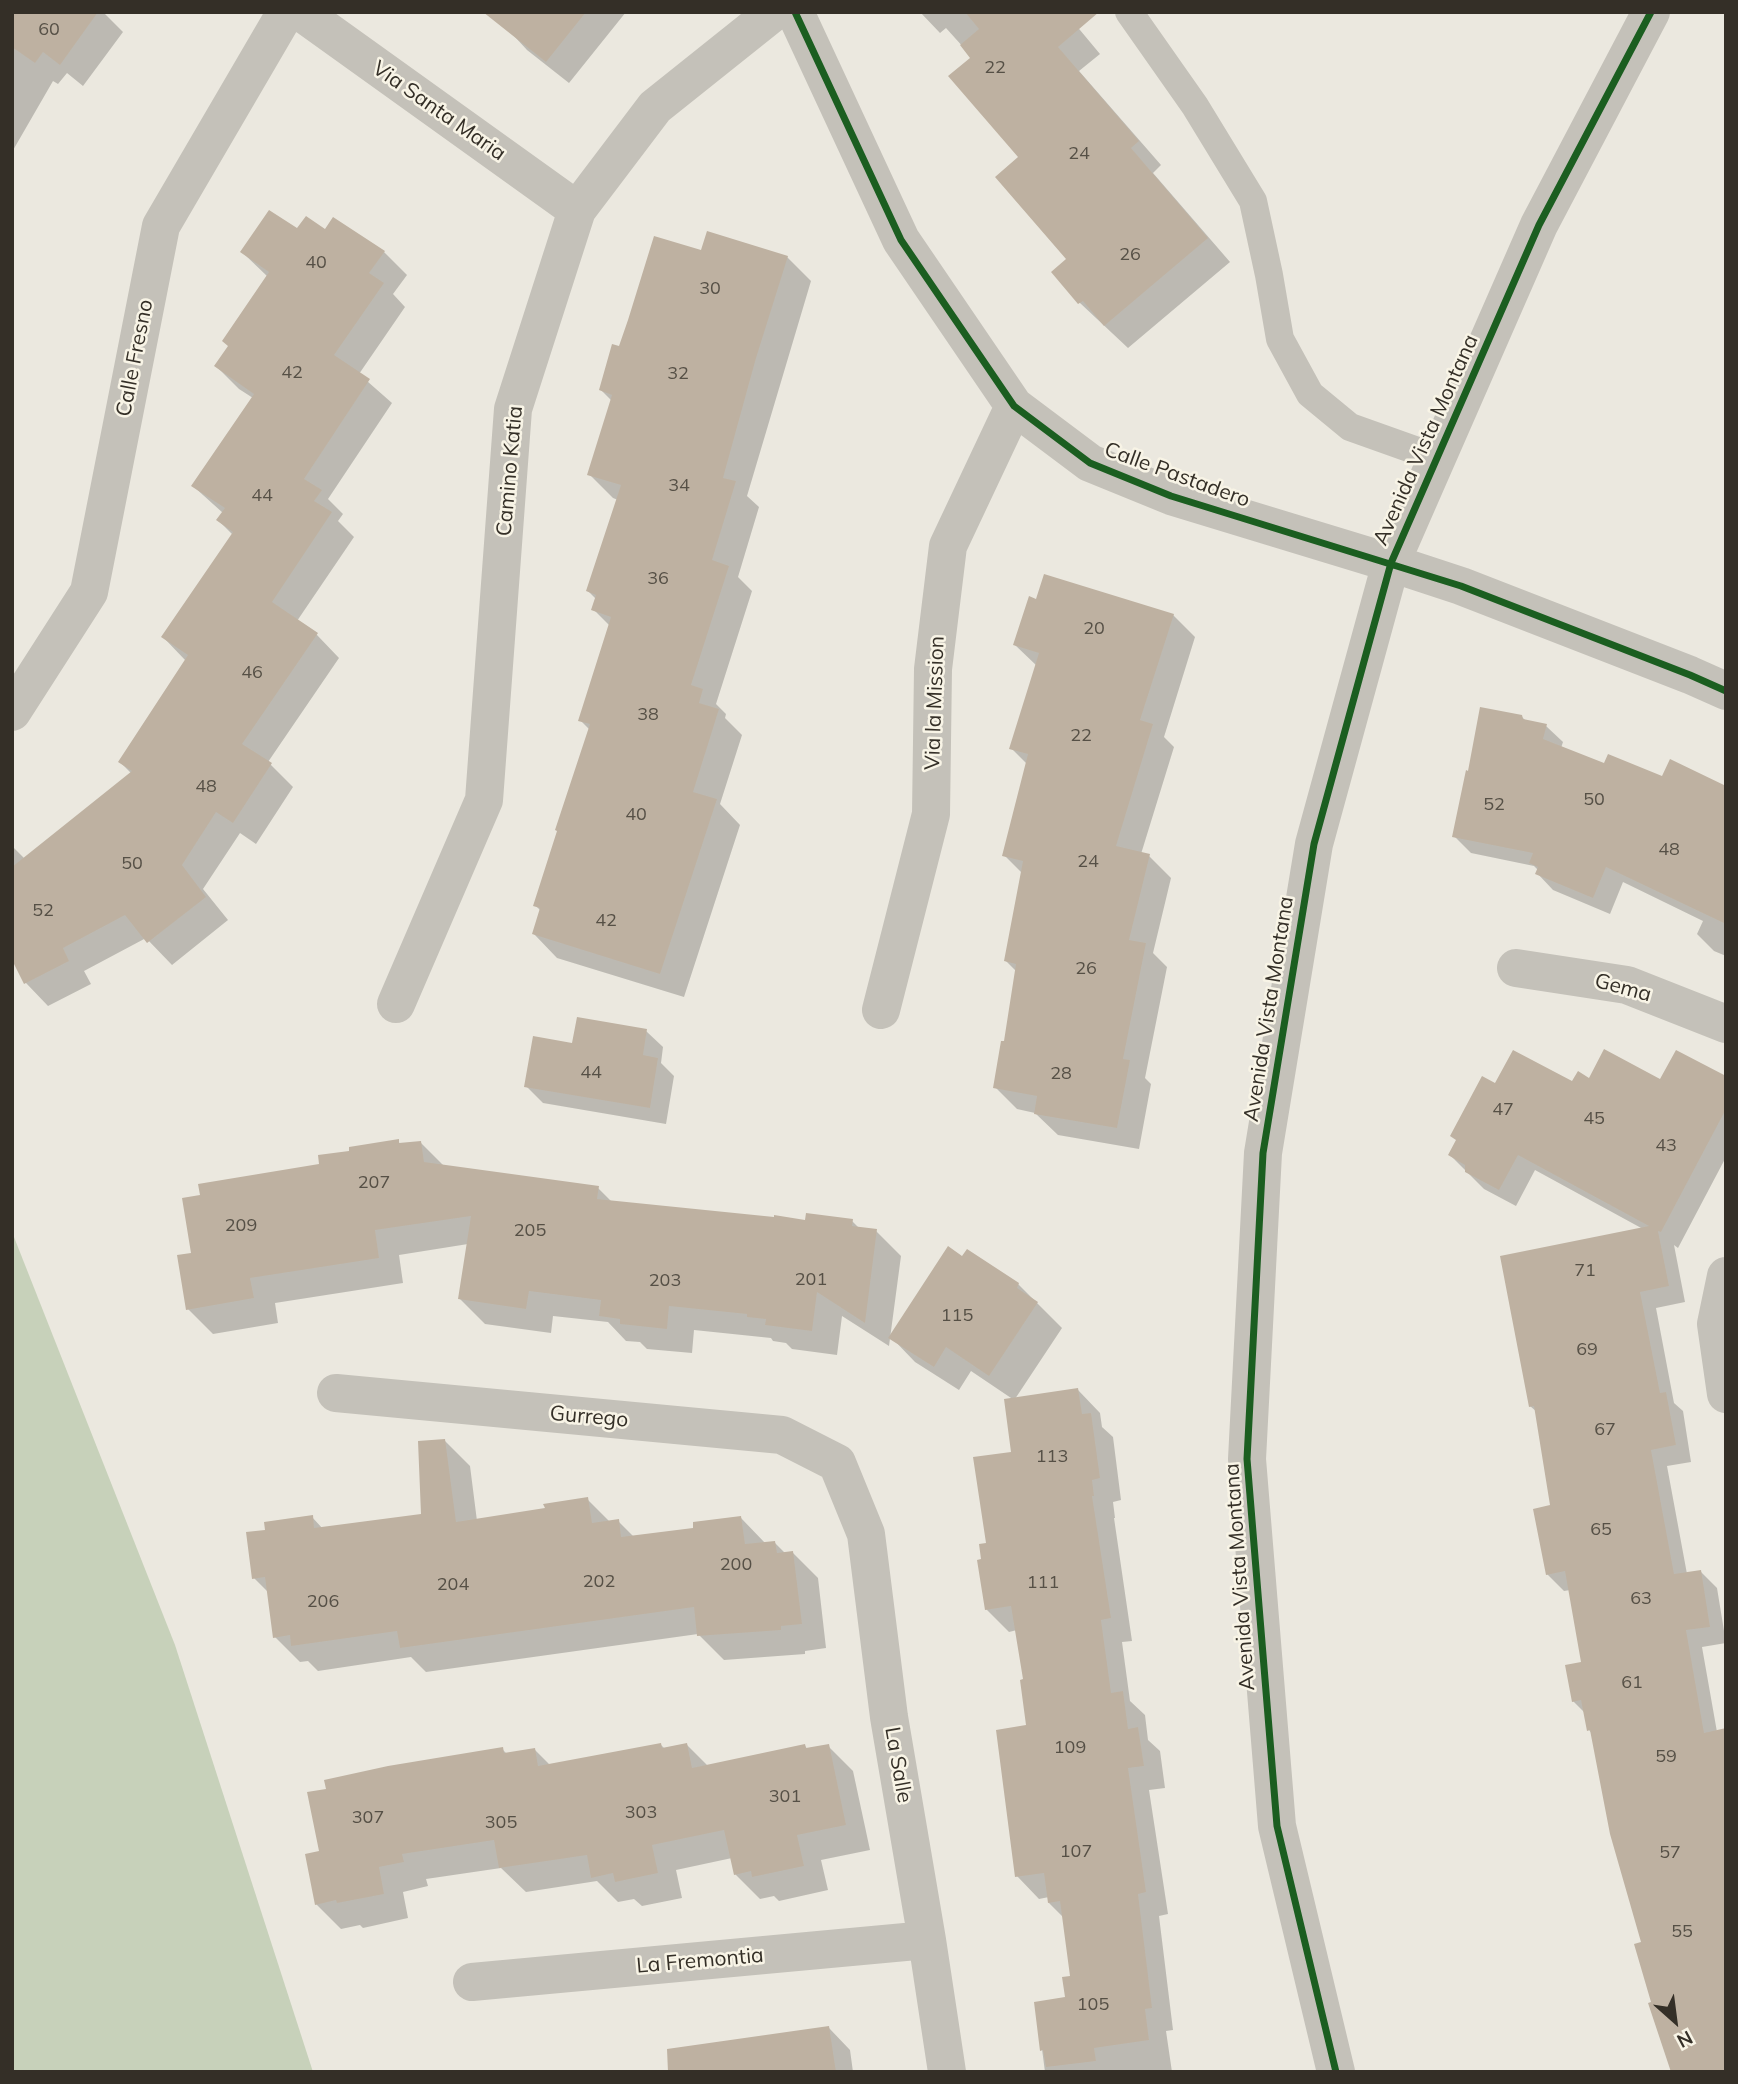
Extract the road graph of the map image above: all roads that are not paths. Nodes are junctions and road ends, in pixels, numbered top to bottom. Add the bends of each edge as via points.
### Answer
1 (286, 12) edge
2 (301, 12) edge
3 (774, 12) edge
4 (795, 12) edge
5 (1129, 12) edge
6 (1651, 12) edge
7 (577, 210) junction
8 (1014, 406) junction
9 (1437, 458) junction
10 (1391, 563) junction
11 (1726, 691) edge
12 (12, 712) edge
13 (1516, 968) dead end
14 (396, 1004) dead end
15 (881, 1010) dead end
16 (1726, 1024) edge
17 (1726, 1276) edge
18 (336, 1393) dead end
19 (1726, 1394) edge
20 (837, 1463) joint
21 (927, 1940) junction
22 (472, 1982) dead end
23 (947, 2072) edge
24 (1336, 2072) edge

1 - 12 street, Calle Fresno via 161,226 89,592
2 - 7 street, Via Santa Maria
3 - 7 street, Camino Katia via 655,107
4 - 8 street, Calle Pastadero via 901,240
5 - 9 lane via 1195,106 1253,201 1280,339 1310,394 1350,427
6 - 9 street, Avenida Vista Montana via 1539,225
7 - 14 street, Camino Katia via 513,409 484,800
8 - 10 street, Calle Pastadero via 1090,463 1171,496
8 - 15 street, Via la Mission via 948,546 933,669 931,814
9 - 10 street, Avenida Vista Montana
10 - 11 street, Calle Pastadero
10 - 24 street, Avenida Vista Montana via 1314,844 1263,1153 1247,1459 1277,1826
13 - 16 street, Gema via 1627,985
17 - 19 street via 1716,1324
18 - 20 street, Gurrego via 782,1435
20 - 21 street, La Salle via 866,1534
21 - 22 street, La Fremontia
21 - 23 street, La Salle

